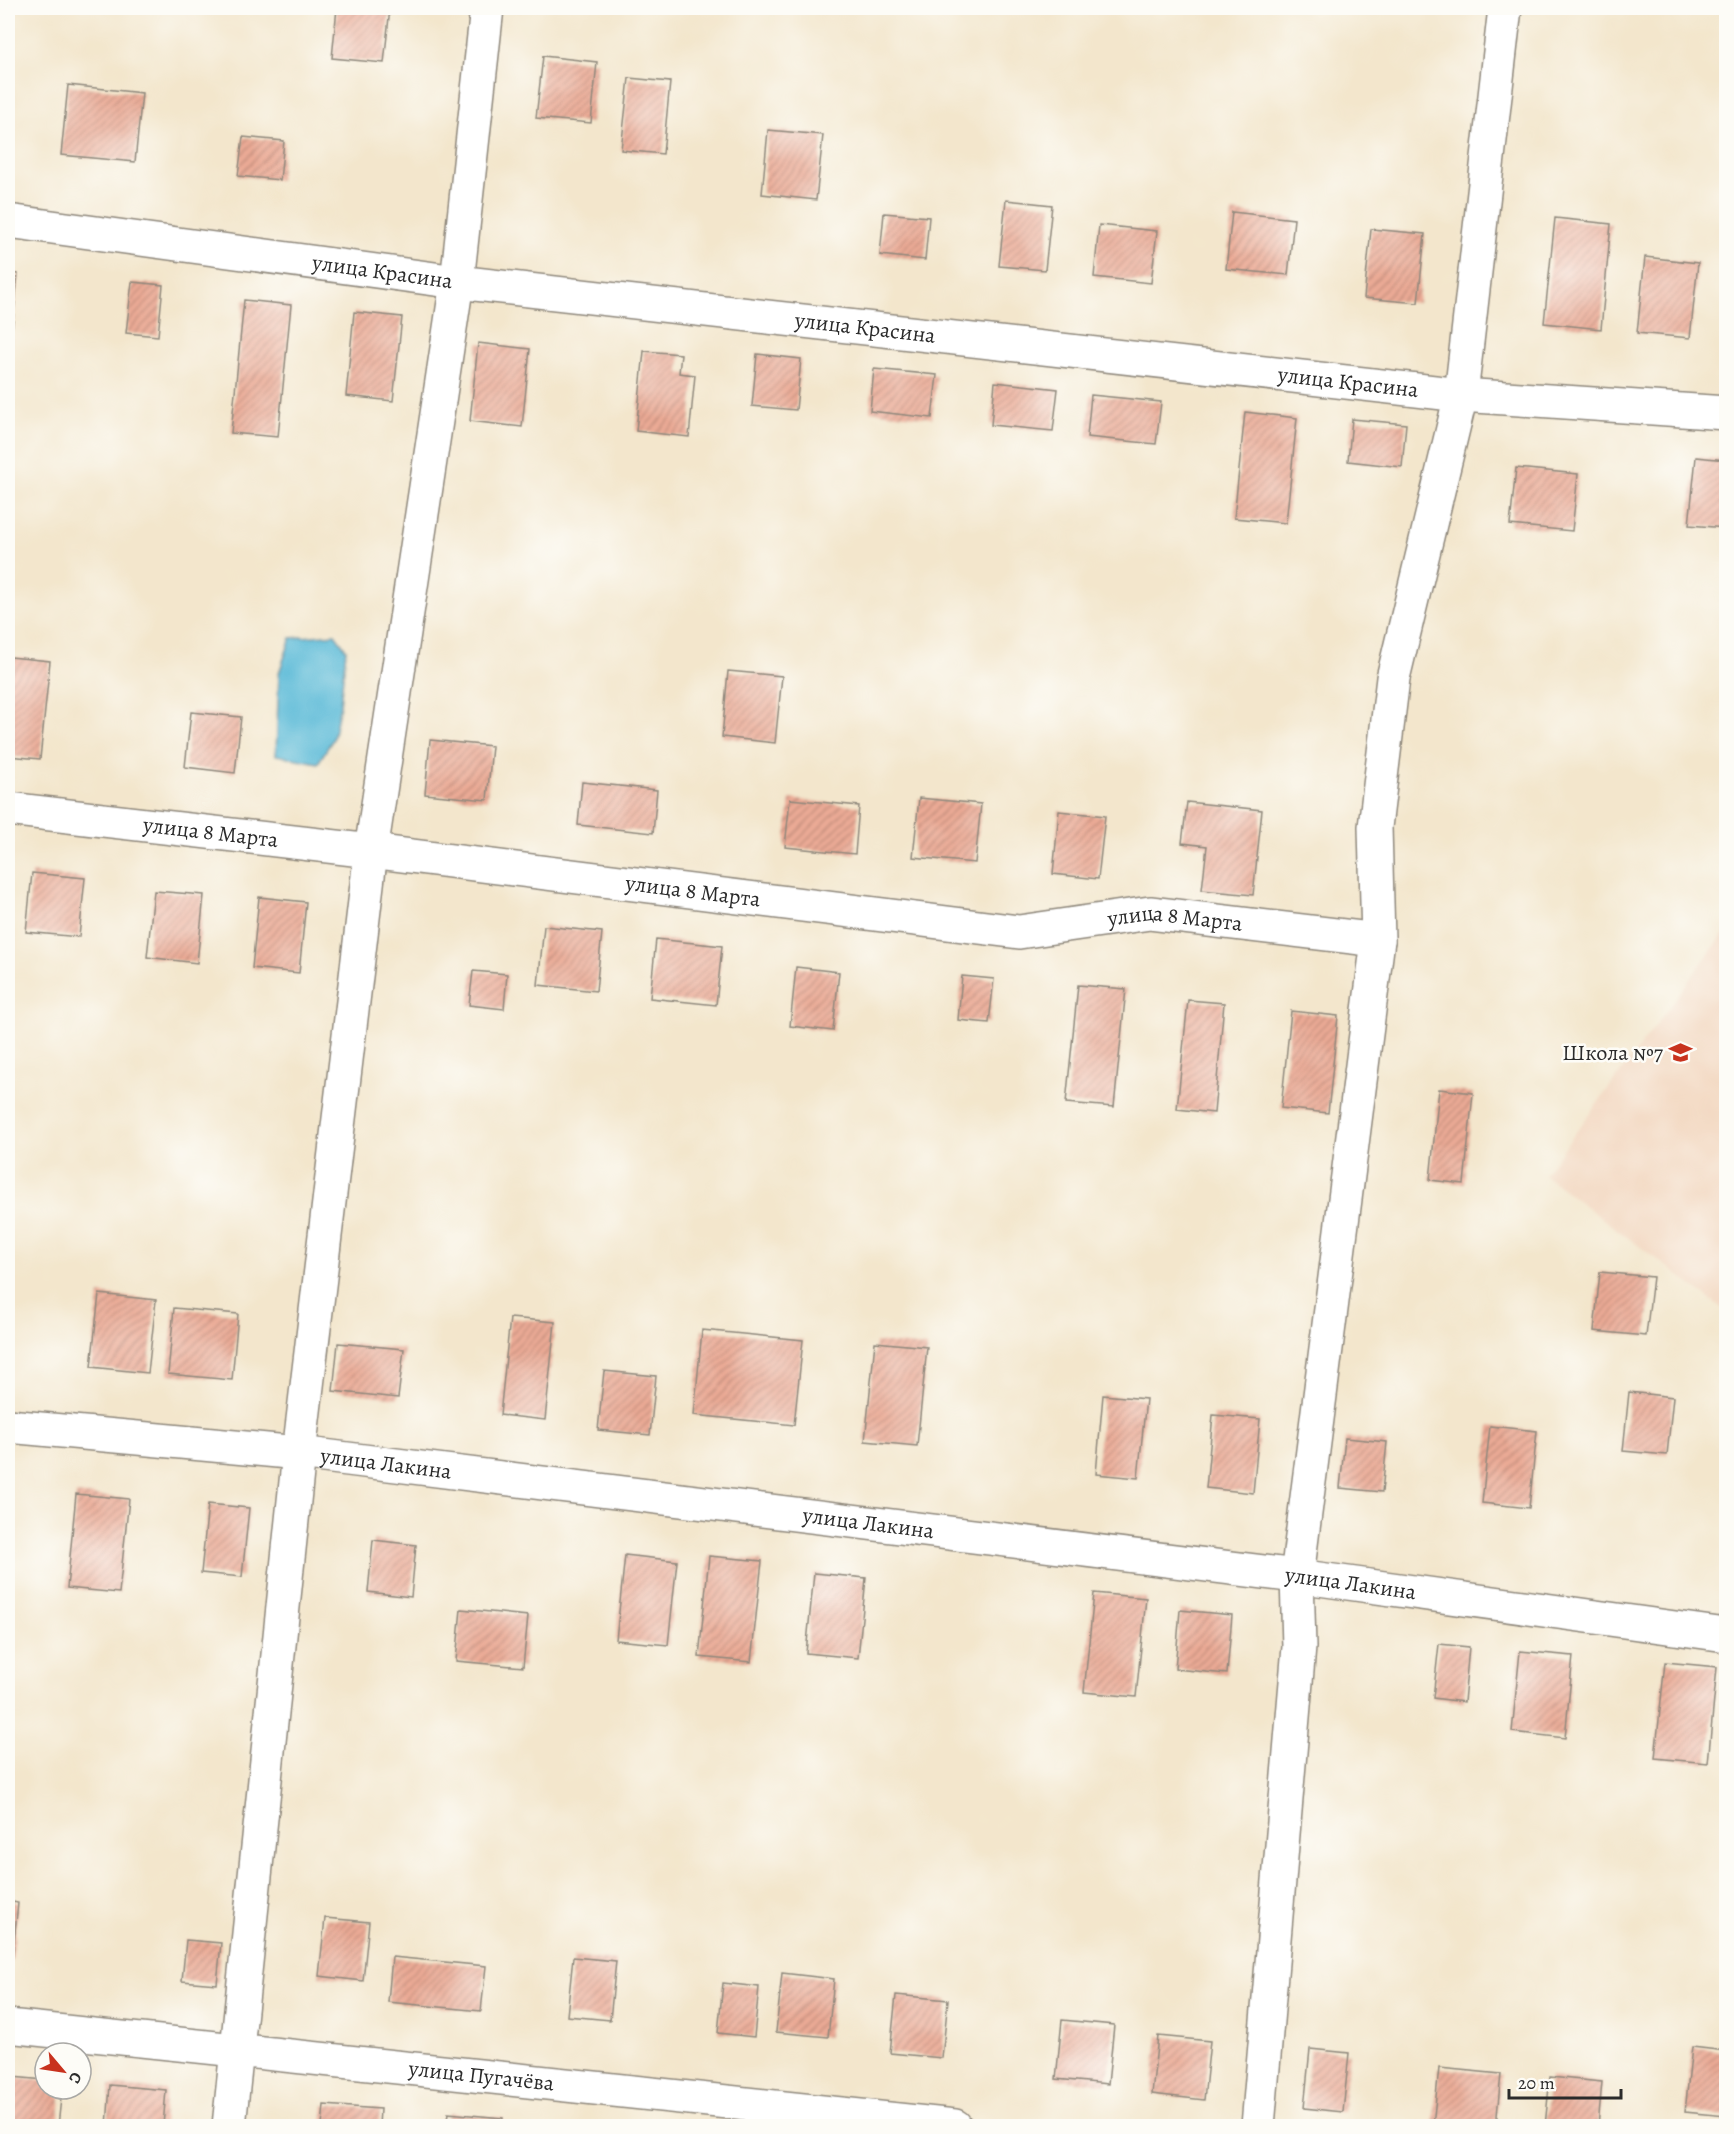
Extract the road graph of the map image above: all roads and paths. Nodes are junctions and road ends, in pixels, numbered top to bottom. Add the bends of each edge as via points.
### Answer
1 (487, 8) edge
2 (1505, 8) edge
3 (8, 221) edge
4 (457, 282) junction
5 (1461, 395) junction
6 (1726, 413) edge
7 (8, 809) edge
8 (371, 851) junction
9 (1378, 940) junction
10 (8, 1426) edge
11 (299, 1453) junction
12 (1297, 1576) junction
13 (1726, 1635) edge
14 (8, 2025) edge
15 (238, 2051) junction
16 (229, 2127) edge
17 (955, 2127) edge
18 (1258, 2127) edge

1 - 4 street
2 - 5 street
3 - 4 street, улица Красина
4 - 5 street, улица Красина
4 - 8 street
5 - 6 street, улица Красина
5 - 9 street via 1393,678 1375,827
7 - 8 street, улица 8 Марта
8 - 9 street, улица 8 Марта via 1019,932 1150,913
8 - 11 street
9 - 12 street
10 - 11 street, улица Лакина
11 - 12 street, улица Лакина
11 - 15 street
12 - 13 street, улица Лакина
12 - 18 street via 1299,1647
14 - 15 street, улица Пугачёва
15 - 16 street
15 - 17 street, улица Пугачёва

